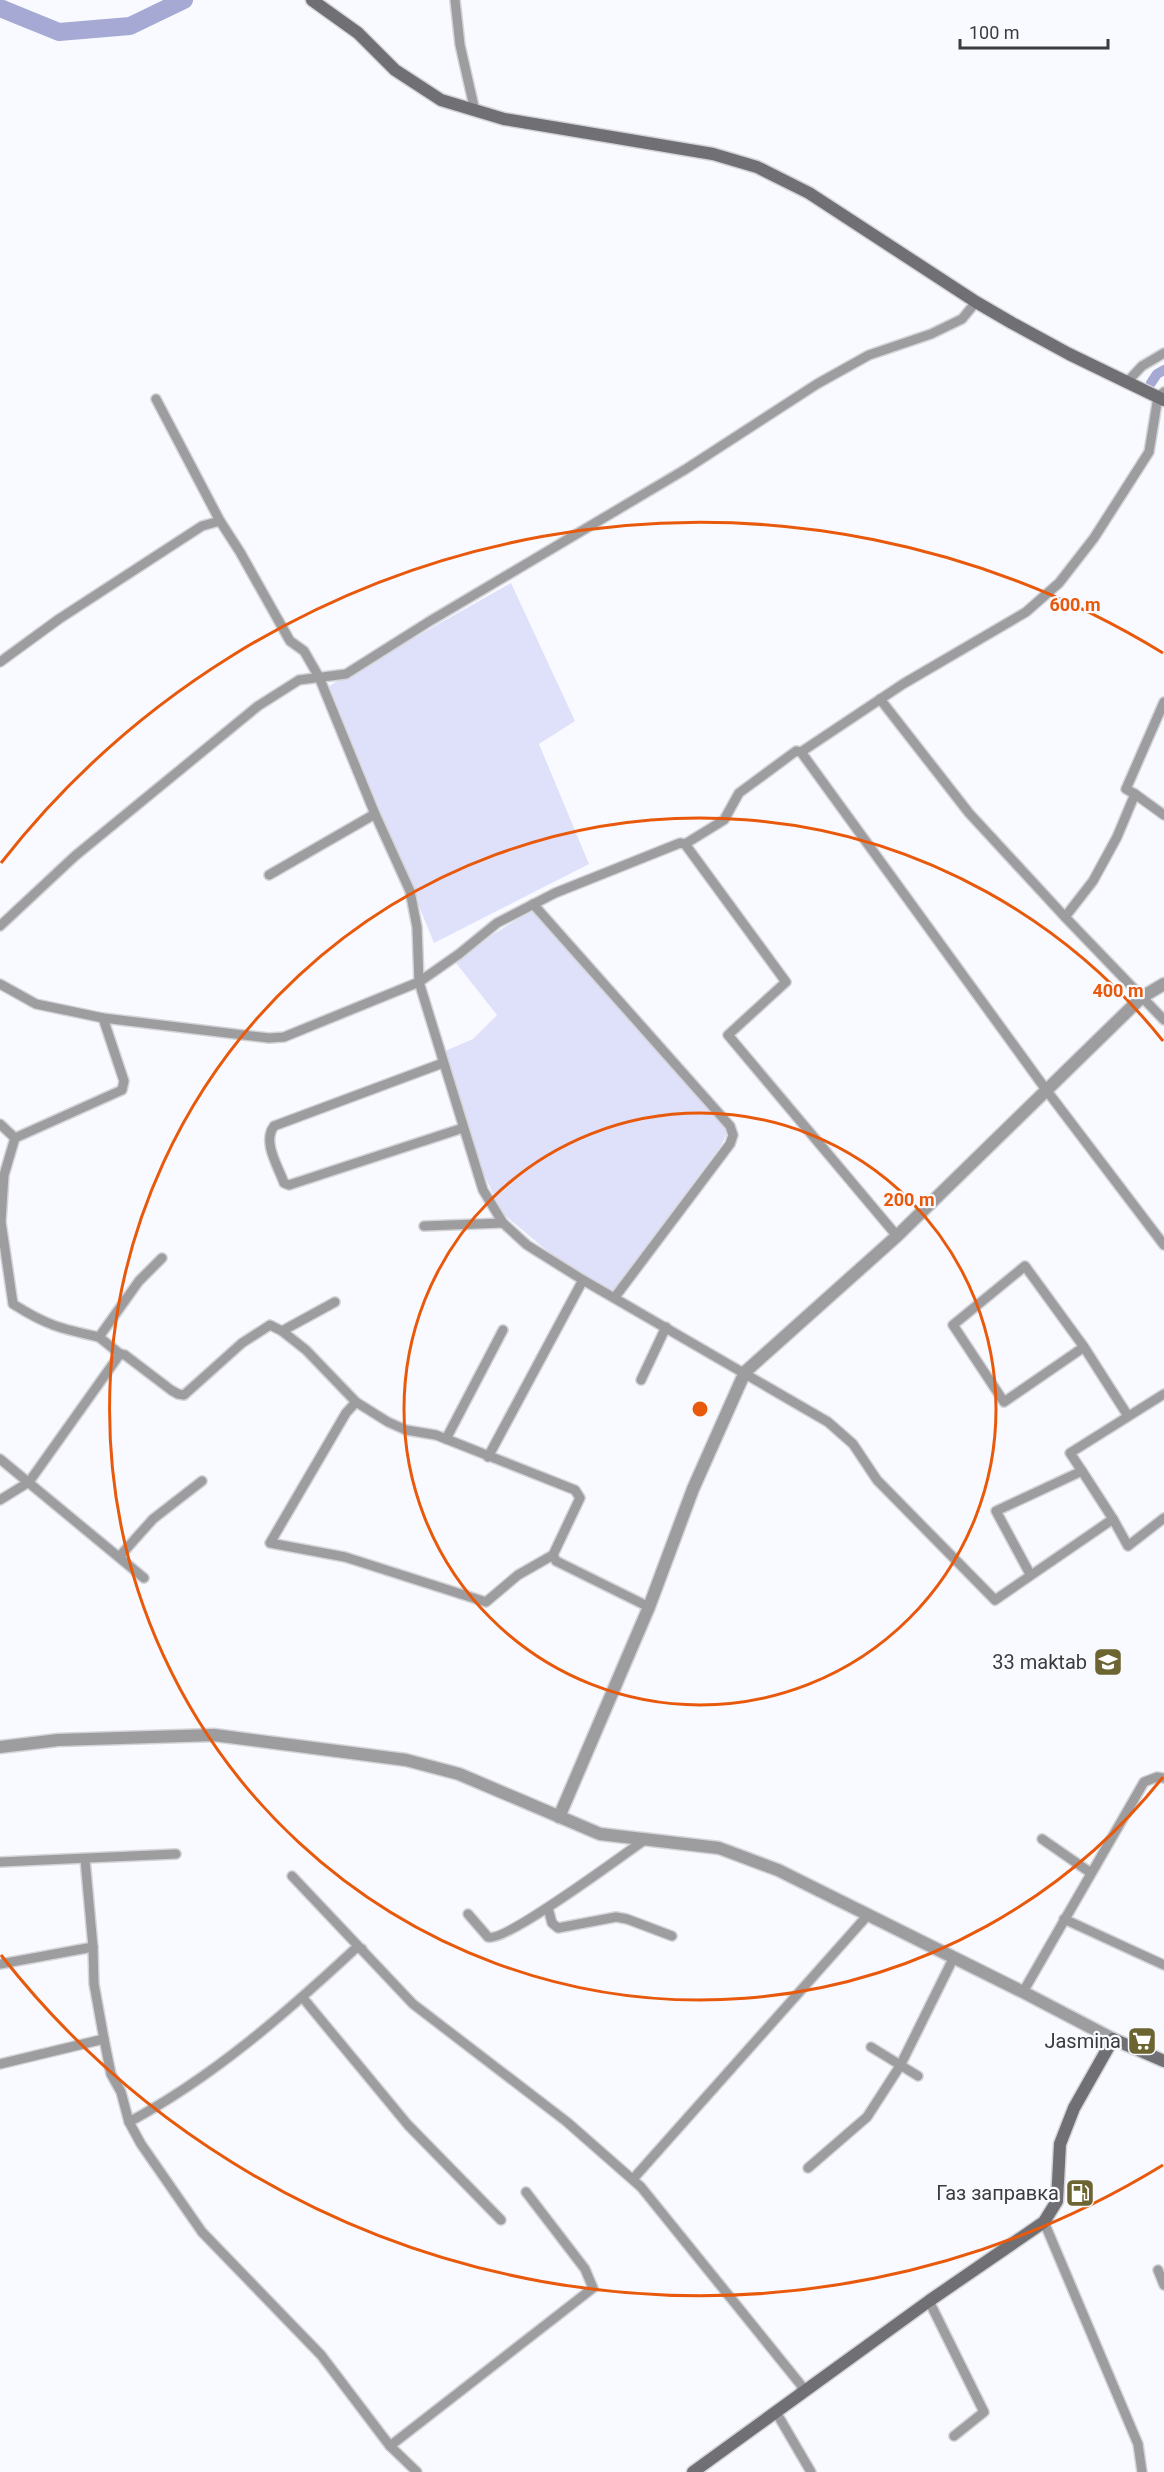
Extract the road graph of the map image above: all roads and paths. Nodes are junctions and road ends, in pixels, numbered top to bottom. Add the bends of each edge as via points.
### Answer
1 (312, 0) edge
2 (455, 0) edge
3 (475, 111) junction
4 (976, 302) junction
5 (1164, 353) edge
6 (1127, 382) junction
7 (1162, 397) edge
8 (156, 399) dead end
9 (220, 521) junction
10 (0, 662) edge
11 (319, 676) junction
12 (880, 699) junction
13 (1164, 702) edge
14 (801, 752) junction
15 (1135, 794) junction
16 (375, 814) junction
17 (1164, 815) edge
18 (685, 844) junction
19 (269, 875) dead end
20 (533, 904) junction
21 (1065, 917) junction
22 (0, 926) edge
23 (419, 982) junction
24 (0, 984) edge
25 (1164, 984) edge
26 (1142, 997) junction
27 (102, 1018) junction
28 (1164, 1020) edge
29 (443, 1063) junction
30 (1047, 1091) junction
31 (0, 1124) edge
32 (463, 1128) junction
33 (15, 1138) junction
34 (502, 1223) junction
35 (424, 1226) dead end
36 (897, 1236) junction
37 (1164, 1245) edge
38 (162, 1258) dead end
39 (584, 1280) junction
40 (615, 1297) junction
41 (335, 1302) dead end
42 (666, 1327) junction
43 (503, 1330) dead end
44 (282, 1331) junction
45 (99, 1337) junction
46 (1084, 1347) junction
47 (120, 1354) junction
48 (745, 1372) junction
49 (640, 1380) dead end
50 (1164, 1394) edge
51 (356, 1402) junction
52 (1128, 1416) junction
53 (446, 1439) junction
54 (488, 1457) junction
55 (0, 1459) edge
56 (1082, 1471) junction
57 (202, 1481) dead end
58 (29, 1482) junction
59 (0, 1500) edge
60 (1113, 1518) junction
61 (1164, 1518) edge
62 (553, 1555) junction
63 (119, 1557) junction
64 (1030, 1574) junction
65 (144, 1578) dead end
66 (649, 1607) junction
67 (0, 1747) edge
68 (1164, 1778) edge
69 (559, 1817) junction
70 (646, 1839) junction
71 (1042, 1839) dead end
72 (176, 1854) dead end
73 (85, 1858) junction
74 (0, 1862) edge
75 (1091, 1873) junction
76 (292, 1876) dead end
77 (548, 1908) junction
78 (468, 1914) dead end
79 (867, 1916) junction
80 (1064, 1920) junction
81 (672, 1936) dead end
82 (93, 1947) junction
83 (362, 1949) junction
84 (954, 1957) junction
85 (0, 1964) edge
86 (1164, 1965) edge
87 (1023, 1992) junction
88 (303, 1998) junction
89 (1113, 2039) junction
90 (104, 2040) junction
91 (871, 2047) dead end
92 (1163, 2057) edge
93 (0, 2064) edge
94 (900, 2066) junction
95 (918, 2076) dead end
96 (129, 2122) junction
97 (808, 2168) dead end
98 (633, 2180) junction
99 (526, 2193) dead end
100 (501, 2220) dead end
101 (1044, 2222) junction
102 (1158, 2270) dead end
103 (1164, 2285) edge
104 (929, 2301) junction
105 (802, 2393) junction
106 (776, 2412) junction
107 (954, 2436) dead end
108 (390, 2446) junction
109 (417, 2472) edge
110 (693, 2472) edge
111 (811, 2472) edge
112 (1142, 2472) edge

1 - 3 main road via 358,33 405,76 441,100
2 - 3 street via 460,45
3 - 4 main road via 713,154 757,167 809,193
4 - 6 main road
4 - 11 street via 963,319 869,355 817,384 686,469 346,674
5 - 6 street via 1142,366
6 - 7 main road
7 - 12 street via 1149,452 1125,493 1059,583 1026,612
8 - 9 street
9 - 10 street via 202,526
9 - 11 street via 290,640 304,651
11 - 16 street
11 - 22 street via 299,680 222,733 75,856
12 - 14 street
12 - 21 street via 969,813
13 - 15 street via 1126,789
14 - 18 street via 796,750 739,793 724,820
14 - 30 street
15 - 17 street
15 - 21 street via 1093,881
16 - 19 street
16 - 23 street via 410,891 417,927
18 - 20 street
18 - 36 street via 786,982 728,1035
20 - 23 street via 497,923
20 - 40 street via 730,1126 733,1135
21 - 26 street
23 - 27 street via 284,1037
23 - 29 street
24 - 27 street via 36,1004
25 - 26 street
26 - 28 street
26 - 30 street
27 - 33 street via 124,1081 122,1090
29 - 32 street
29 - 32 street via 274,1126 269,1141 284,1183 289,1185
30 - 36 street
30 - 37 street
31 - 33 street
32 - 34 street via 483,1190
33 - 45 street via 4,1175 1,1222 14,1304 57,1328
34 - 35 street
34 - 39 street via 527,1245
36 - 48 street
38 - 45 street via 139,1281
39 - 40 street
39 - 54 street
40 - 42 street
41 - 44 street
42 - 48 street
42 - 49 street
43 - 53 street
44 - 47 street via 270,1325 264,1327 184,1395
44 - 51 street
45 - 47 street
46 - 46 street via 1025,1266 953,1325 1004,1402
46 - 52 street
47 - 58 street
48 - 64 street via 828,1422 853,1444 878,1480 995,1599
48 - 66 street via 693,1488
50 - 52 street
51 - 53 street via 406,1430
51 - 62 street via 270,1543 345,1557 486,1602 518,1575
52 - 56 street via 1070,1453
53 - 54 street
54 - 62 street via 579,1494
55 - 58 street
56 - 60 street
56 - 64 street via 996,1511
57 - 63 street via 153,1520
58 - 59 street
58 - 63 street
60 - 61 street via 1128,1546
60 - 64 street
62 - 66 street via 561,1566
63 - 65 street
66 - 69 street
67 - 69 street via 58,1740 214,1735 406,1760 459,1774
68 - 75 street via 1143,1782
69 - 70 street via 600,1834
70 - 77 street
70 - 79 street via 719,1848 778,1870
71 - 75 street
72 - 73 street
73 - 74 street
73 - 82 street
75 - 80 street
76 - 83 street
77 - 78 street via 491,1939
77 - 81 street via 552,1923 558,1928 616,1917
79 - 84 street
79 - 98 street
80 - 86 street
80 - 87 street
82 - 85 street
82 - 90 street via 94,1984
83 - 88 street via 356,1948
83 - 98 street via 413,2004 567,2122
84 - 87 street
84 - 94 street
87 - 89 street
88 - 96 street via 185,2090
88 - 100 street via 408,2125
89 - 92 main road
89 - 101 main road via 1074,2108 1060,2144 1057,2201
90 - 93 street
90 - 96 street via 111,2074 121,2092
91 - 94 street
94 - 95 street
94 - 97 street via 867,2117
96 - 108 street via 202,2232 321,2355
98 - 105 street via 801,2385
99 - 108 street via 585,2269 593,2288
101 - 104 main road
101 - 112 street via 1138,2444
102 - 103 street
104 - 105 main road
104 - 107 street via 984,2412
105 - 106 main road
106 - 110 main road
106 - 111 street
108 - 109 street

